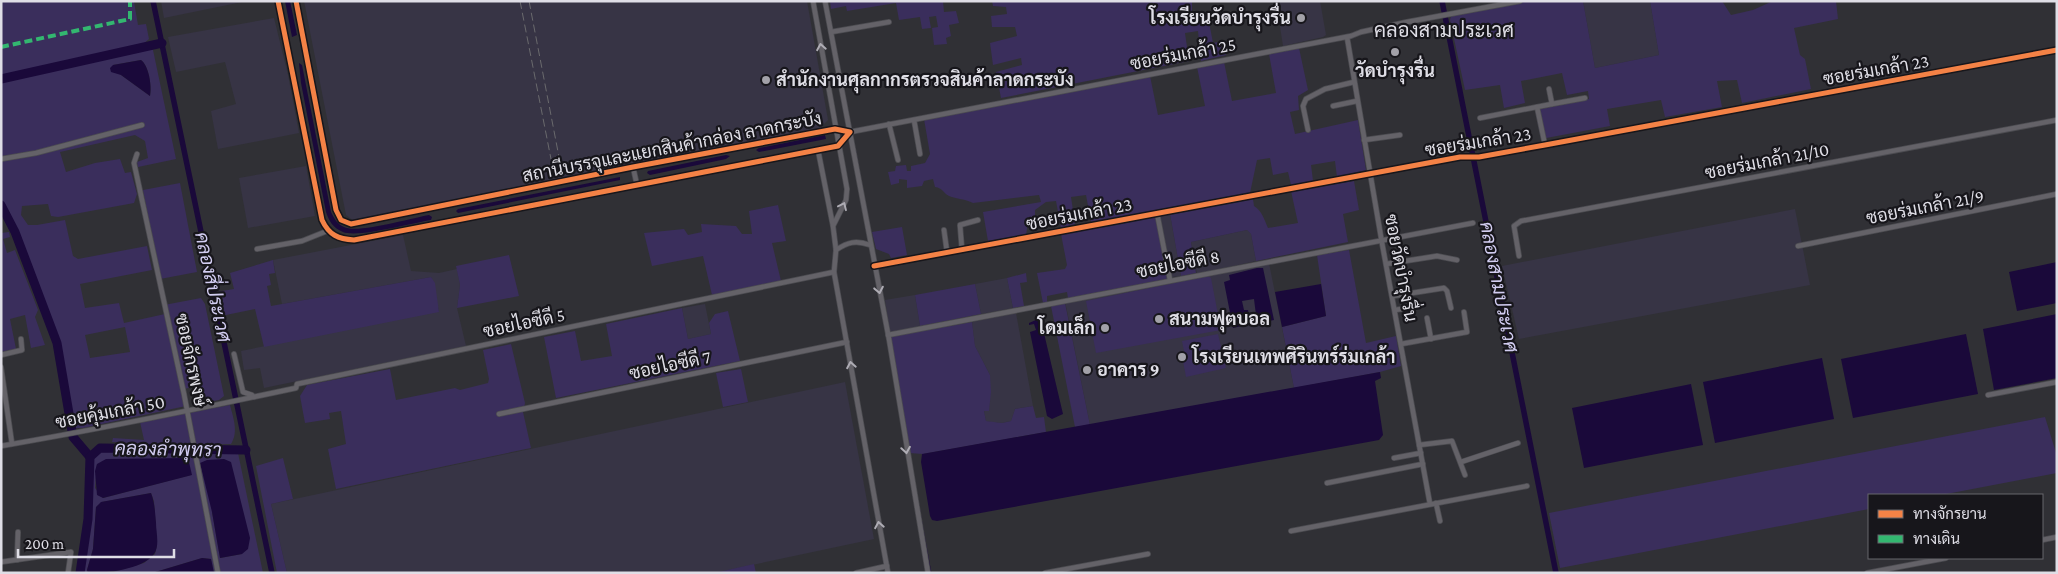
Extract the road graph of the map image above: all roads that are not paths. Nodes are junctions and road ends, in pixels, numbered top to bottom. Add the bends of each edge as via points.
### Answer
1 (278, 1) edge
2 (296, 1) edge
3 (813, 1) edge
4 (825, 1) edge
5 (1520, 1) edge
6 (889, 22) dead end
7 (831, 32) junction
8 (1346, 37) junction
9 (2057, 50) edge
10 (1354, 82) junction
11 (1549, 89) dead end
12 (1585, 98) dead end
13 (1357, 101) junction
14 (1552, 104) junction
15 (1333, 106) dead end
16 (1538, 107) junction
17 (1480, 118) dead end
18 (914, 120) junction
19 (2057, 120) edge
20 (889, 124) junction
21 (142, 125) dead end
22 (835, 129) junction
23 (1308, 130) dead end
24 (850, 132) junction
25 (1400, 135) dead end
26 (1364, 140) junction
27 (1545, 145) junction
28 (838, 146) junction
29 (818, 150) junction
30 (137, 154) dead end
31 (920, 154) dead end
32 (1, 159) edge
33 (898, 160) dead end
34 (633, 167) junction
35 (1370, 174) junction
36 (637, 185) junction
37 (2057, 194) edge
38 (1157, 213) junction
39 (978, 220) dead end
40 (1473, 223) dead end
41 (833, 226) junction
42 (944, 230) dead end
43 (328, 231) junction
44 (1381, 239) junction
45 (870, 245) junction
46 (1798, 246) dead end
47 (257, 249) dead end
48 (836, 250) junction
49 (962, 250) junction
50 (947, 252) junction
51 (1519, 256) dead end
52 (1457, 260) dead end
53 (1386, 264) junction
54 (876, 265) junction
55 (834, 272) junction
56 (1170, 280) junction
57 (1392, 296) junction
58 (1414, 307) dead end
59 (1451, 308) dead end
60 (1395, 310) junction
61 (1464, 312) dead end
62 (1427, 318) dead end
63 (889, 335) junction
64 (1430, 338) junction
65 (21, 339) dead end
66 (847, 342) junction
67 (1401, 344) junction
68 (234, 354) dead end
69 (1, 355) edge
70 (1, 367) edge
71 (2057, 382) edge
72 (1988, 395) dead end
73 (253, 397) junction
74 (223, 404) joint
75 (188, 411) junction
76 (499, 414) dead end
77 (1518, 443) dead end
78 (12, 444) junction
79 (1, 446) edge
80 (1419, 446) junction
81 (1421, 453) junction
82 (1394, 458) dead end
83 (1461, 462) junction
84 (1423, 464) junction
85 (1465, 475) dead end
86 (1328, 483) dead end
87 (1527, 486) dead end
88 (1436, 503) junction
89 (1430, 504) junction
90 (1440, 521) dead end
91 (1291, 530) dead end
92 (18, 532) dead end
93 (2057, 537) edge
94 (2043, 540) edge
95 (1148, 554) dead end
96 (1941, 559) edge
97 (17, 560) junction
98 (1, 562) edge
99 (887, 566) junction
100 (68, 573) edge
101 (218, 573) edge
102 (856, 573) edge
103 (888, 573) edge
104 (928, 573) edge
105 (1045, 573) edge
106 (1867, 573) edge

1 - 43 street via 322,220
2 - 34 street, สถานีบรรจุและแยกสินค้ากล่อง ลาดกระบัง via 336,210 341,220 351,224
22 -> 3 street, สถานีบรรจุและแยกสินค้ากล่อง ลาดกระบัง
4 - 7 street, สถานีบรรจุและแยกสินค้ากล่อง ลาดกระบัง
5 - 8 street, ซอยร่มเกล้า 25
6 - 7 street
7 - 24 street, สถานีบรรจุและแยกสินค้ากล่อง ลาดกระบัง
8 - 10 street, ซอยวัดบำรุงรื่น
8 - 18 street, ซอยร่มเกล้า 25
9 - 27 street, ซอยร่มเกล้า 23
10 - 13 street, ซอยวัดบำรุงรื่น
10 - 23 street via 1319,91 1306,99 1303,106
11 - 14 street
12 - 14 street
13 - 15 street
13 - 26 street, ซอยวัดบำรุงรื่น
14 - 16 street
16 - 17 street
16 - 27 street
18 - 20 street, ซอยร่มเกล้า 25
18 - 31 street
19 - 51 street, ซอยร่มเกล้า 21/10 via 1521,222 1514,226
20 - 24 street, ซอยร่มเกล้า 25
20 - 33 street
21 - 32 street
22 - 24 street, สถานีบรรจุและแยกสินค้ากล่อง ลาดกระบัง
22 - 28 street, สถานีบรรจุและแยกสินค้ากล่อง ลาดกระบัง
22 - 34 street, สถานีบรรจุและแยกสินค้ากล่อง ลาดกระบัง
24 - 28 street, สถานีบรรจุและแยกสินค้ากล่อง ลาดกระบัง
24 - 45 street, สถานีบรรจุและแยกสินค้ากล่อง ลาดกระบัง
25 - 26 street
26 - 35 street, ซอยวัดบำรุงรื่น
27 - 35 street, ซอยร่มเกล้า 23
28 - 29 street, สถานีบรรจุและแยกสินค้ากล่อง ลาดกระบัง
41 -> 28 street, สถานีบรรจุและแยกสินค้ากล่อง ลาดกระบัง via 847,196
29 - 36 street, สถานีบรรจุและแยกสินค้ากล่อง ลาดกระบัง
29 - 41 street
30 - 75 street, ซอยจักรพงษ์ via 134,163
34 - 36 street
35 - 38 street, ซอยร่มเกล้า 23
35 - 44 street, ซอยวัดบำรุงรื่น
36 - 43 street, สถานีบรรจุและแยกสินค้ากล่อง ลาดกระบัง via 354,240 339,238
37 - 46 street, ซอยร่มเกล้า 21/9
38 - 49 street, ซอยร่มเกล้า 23
38 - 56 street
39 - 49 street via 960,226
40 - 44 street, ซอยไอซีดี 8
41 - 48 street
42 - 50 street
43 - 47 street via 302,241
44 - 53 street, ซอยวัดบำรุงรื่น
44 - 56 street, ซอยไอซีดี 8
45 - 48 street via 855,241
45 - 54 street, สถานีบรรจุและแยกสินค้ากล่อง ลาดกระบัง
48 - 55 street
49 - 50 street, ซอยร่มเกล้า 23
50 - 54 street, ซอยร่มเกล้า 23
52 - 53 street via 1437,256
53 - 57 street, ซอยวัดบำรุงรื่น
54 -> 63 street, สถานีบรรจุและแยกสินค้ากล่อง ลาดกระบัง
55 - 66 street
55 - 73 street, ซอยไอซีดี 5 via 297,384 296,388
56 - 63 street, ซอยไอซีดี 8
57 - 59 street via 1444,288
57 - 60 street, ซอยวัดบำรุงรื่น
58 - 60 street
60 - 67 street, ซอยวัดบำรุงรื่น
61 - 64 street via 1467,332
62 - 64 street
63 -> 104 street, สถานีบรรจุและแยกสินค้ากล่อง ลาดกระบัง
64 - 67 street
65 - 69 street via 22,350
66 - 76 street, ซอยไอซีดี 7
99 -> 66 street
67 - 80 street, ซอยวัดบำรุงรื่น
68 - 73 street via 243,392
70 - 78 street
71 - 72 street
73 - 74 street, ซอยไอซีดี 5
74 - 75 street, ซอยคุ้มเกล้า 50
75 - 78 street, ซอยคุ้มเกล้า 50
75 - 101 street, ซอยจักรพงษ์
77 - 83 street
78 - 79 street, ซอยคุ้มเกล้า 50
80 - 81 street, ซอยวัดบำรุงรื่น
80 - 83 street via 1452,441
81 - 82 street
81 - 84 street, ซอยวัดบำรุงรื่น
83 - 85 street
84 - 86 street
84 - 89 street, ซอยวัดบำรุงรื่น
87 - 88 street
88 - 89 street
88 - 90 street
89 - 91 street
92 - 97 street
93 - 94 street
95 - 105 street
96 - 106 street
97 - 98 street
97 - 100 street via 71,552
99 - 102 street
99 - 103 street

